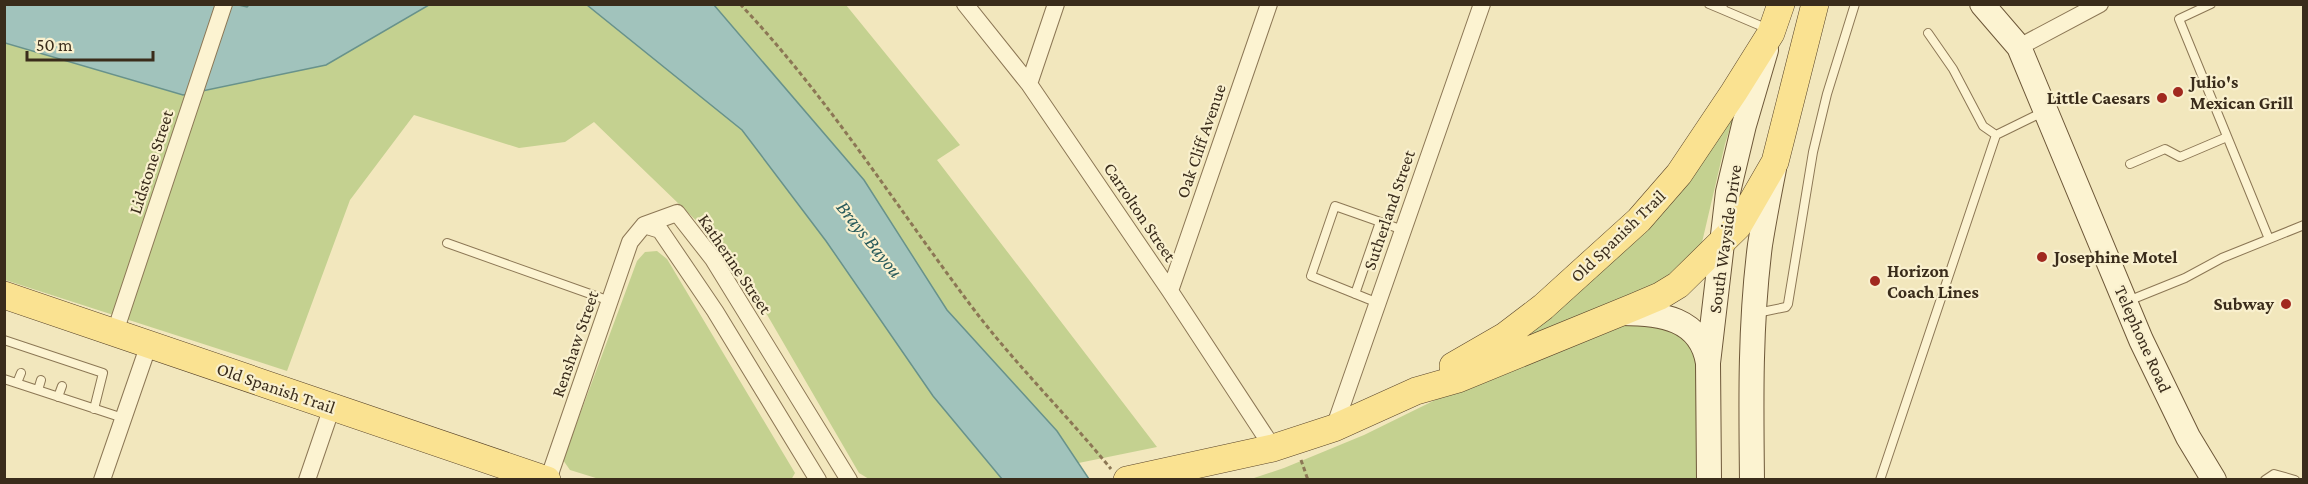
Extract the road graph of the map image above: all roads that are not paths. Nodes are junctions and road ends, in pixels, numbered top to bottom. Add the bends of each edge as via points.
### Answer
1 (224, 4) edge
2 (965, 4) edge
3 (1056, 4) edge
4 (1269, 4) edge
5 (1482, 4) edge
6 (1709, 4) edge
7 (1781, 4) edge
8 (1815, 4) edge
9 (1855, 4) edge
10 (1982, 4) edge
11 (2100, 4) edge
12 (2211, 4) edge
13 (1722, 7) edge
14 (1772, 32) junction
15 (1928, 33) dead end
16 (2019, 47) junction
17 (1029, 84) junction
18 (2046, 111) junction
19 (1996, 135) junction
20 (2227, 137) junction
21 (1775, 162) junction
22 (2130, 164) dead end
23 (1380, 222) junction
24 (644, 225) junction
25 (2304, 225) edge
26 (1403, 230) junction
27 (2269, 239) junction
28 (1723, 241) junction
29 (447, 243) dead end
30 (1170, 291) junction
31 (1355, 294) junction
32 (4, 295) edge
33 (611, 301) junction
34 (2126, 302) junction
35 (1378, 303) junction
36 (1619, 313) junction
37 (1754, 314) junction
38 (115, 332) junction
39 (5, 341) edge
40 (149, 344) junction
41 (1708, 363) junction
42 (21, 373) dead end
43 (4, 379) edge
44 (41, 380) dead end
45 (17, 383) junction
46 (62, 386) dead end
47 (38, 390) junction
48 (1416, 391) junction
49 (58, 397) junction
50 (332, 407) junction
51 (94, 409) junction
52 (123, 418) junction
53 (1334, 428) junction
54 (1273, 448) junction
55 (510, 474) edge
56 (1121, 475) edge
57 (102, 480) edge
58 (307, 480) edge
59 (547, 480) edge
60 (818, 480) edge
61 (849, 480) edge
62 (1709, 480) edge
63 (1752, 480) edge
64 (1880, 480) edge
65 (2214, 480) edge
66 (2265, 480) edge
67 (2295, 480) edge

1 - 38 street, Lidstone Street
2 - 17 street, Carrolton Street
3 - 17 street
4 - 30 street, Oak Cliff Avenue
5 - 26 street, Sutherland Street
6 - 13 lane
7 - 14 main road, South Wayside Drive
8 - 21 main road, South Wayside Drive
9 - 37 lane via 1813,152 1788,304
10 - 16 main road, Telephone Road
11 - 16 street
12 - 20 lane via 2179,20
13 - 14 lane
14 - 28 main road, South Wayside Drive via 1728,192
14 - 48 main road, Old Spanish Trail via 1678,174 1639,220 1505,336
15 - 19 lane via 1953,69 1983,126
16 - 18 main road, Telephone Road
17 - 30 street, Carrolton Street
18 - 19 lane
18 - 34 main road, Telephone Road
19 - 64 lane
20 - 22 lane via 2180,157 2165,149
20 - 27 lane
21 - 28 main road, Old Spanish Trail via 1738,226
21 - 37 main road, South Wayside Drive via 1760,246
23 - 26 lane
23 - 31 lane
23 - 31 lane via 1335,206 1311,276
24 - 33 street, Renshaw Street via 630,242
24 - 60 street via 660,230 703,293
24 - 61 street, Katherine Street via 677,213 713,259
25 - 27 lane
26 - 35 street, Sutherland Street
27 - 34 lane
28 - 36 main road, Old Spanish Trail via 1678,285
28 - 41 main road, South Wayside Drive
29 - 33 lane
30 - 54 street, Carrolton Street
31 - 35 lane
32 - 38 main road, Old Spanish Trail
33 - 59 street, Renshaw Street
34 - 65 main road, Telephone Road via 2188,437
35 - 53 street, Sutherland Street
36 - 41 main road via 1671,318 1693,331
36 - 48 main road, Old Spanish Trail via 1458,379
37 - 63 main road, South Wayside Drive via 1750,384
38 - 40 main road, Old Spanish Trail
39 - 51 lane via 68,366 103,373
40 - 50 main road, Old Spanish Trail
40 - 52 street
41 - 62 main road, South Wayside Drive
42 - 45 lane
43 - 45 lane
44 - 47 lane
45 - 47 lane
46 - 49 lane
47 - 49 lane
48 - 53 main road, Old Spanish Trail
49 - 51 lane
50 - 55 main road, Old Spanish Trail
50 - 58 street
51 - 52 lane
52 - 57 street
53 - 54 main road, Old Spanish Trail
54 - 56 main road, Old Spanish Trail via 1184,468
55 - 59 main road, Old Spanish Trail
66 - 67 lane via 2274,474

